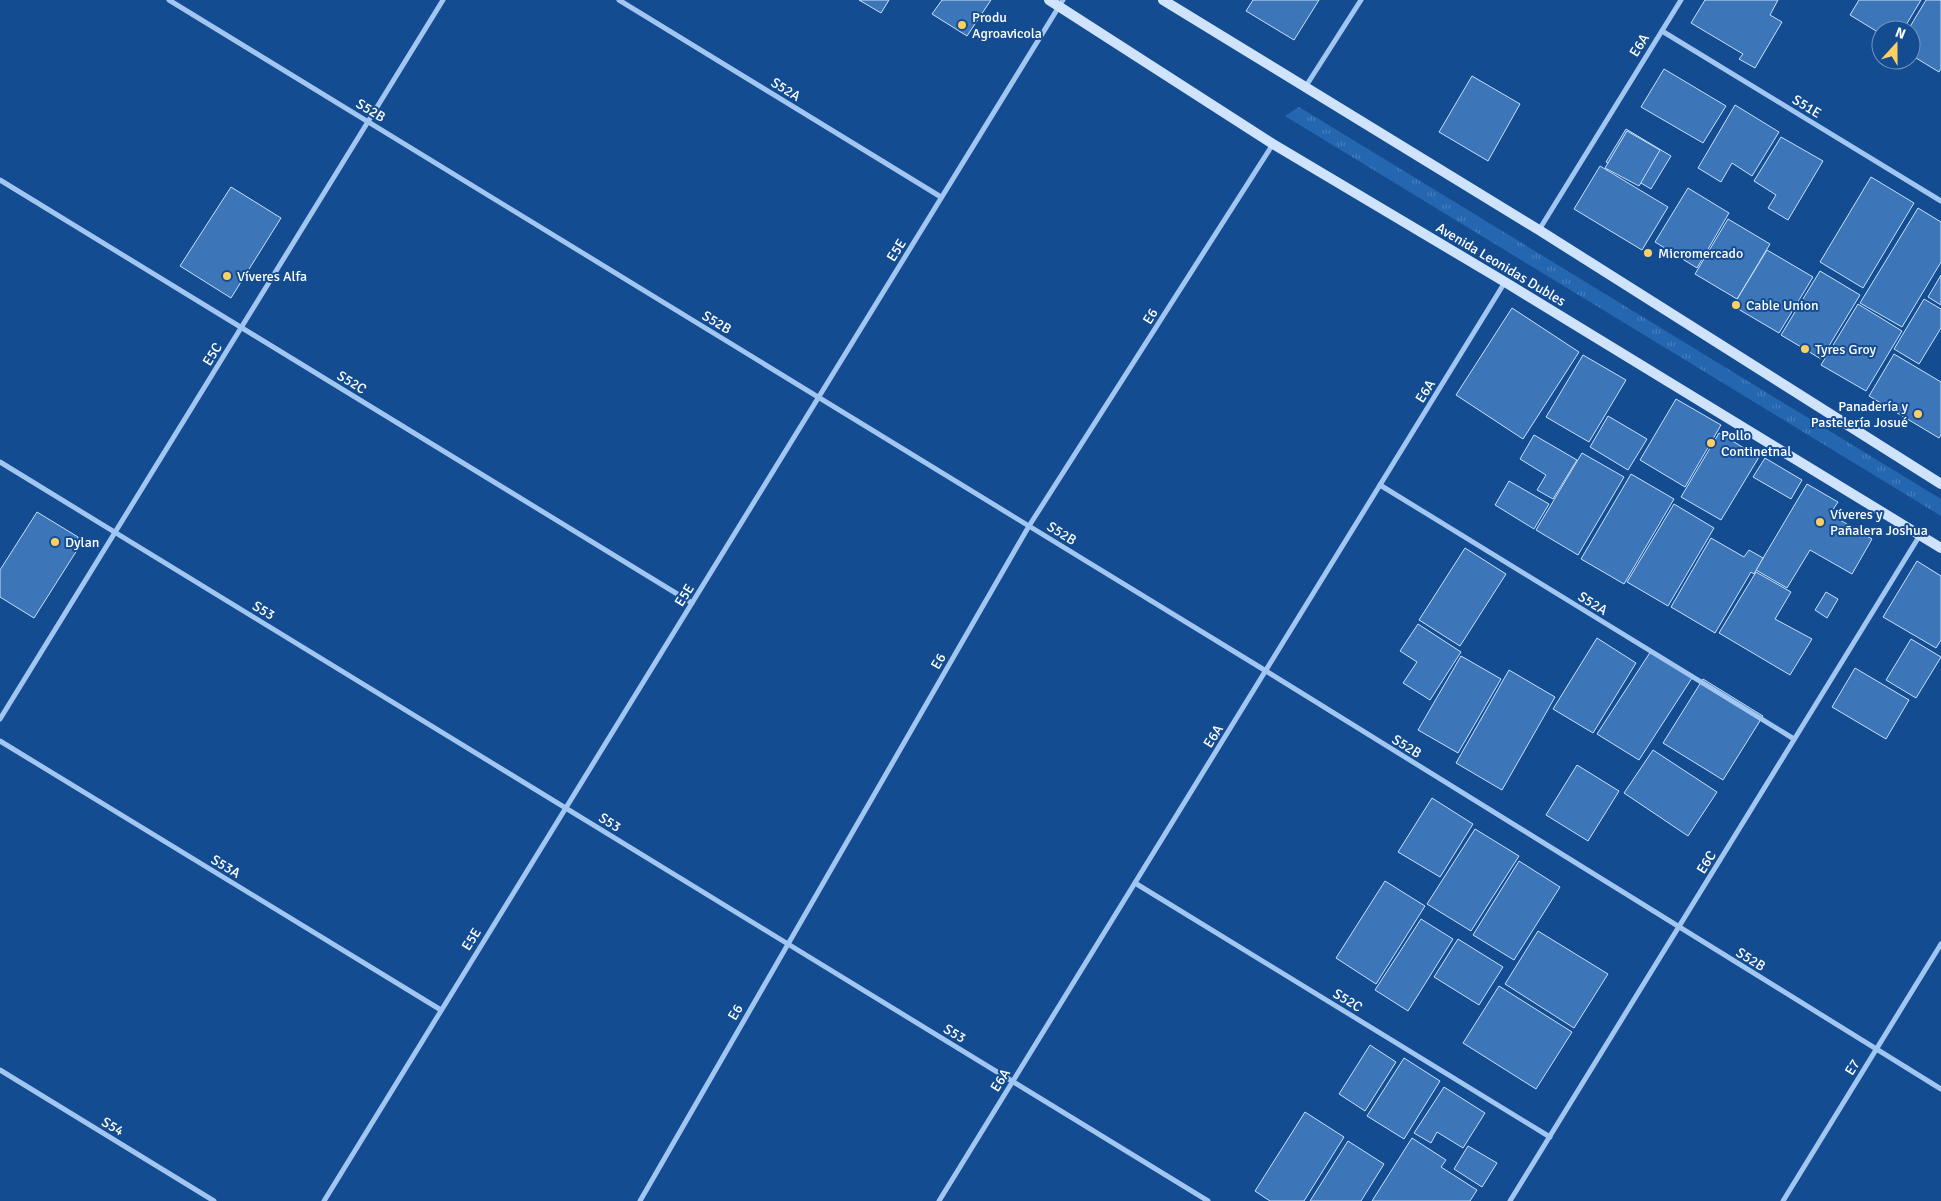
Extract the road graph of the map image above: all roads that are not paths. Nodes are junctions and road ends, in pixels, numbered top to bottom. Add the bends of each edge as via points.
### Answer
1 (169, 0) edge
2 (443, 0) edge
3 (619, 0) edge
4 (1049, 0) edge
5 (1163, 0) edge
6 (1361, 0) edge
7 (1680, 0) edge
8 (1061, 3) edge
9 (1662, 30) junction
10 (1306, 86) junction
11 (368, 122) junction
12 (1272, 144) junction
13 (0, 180) edge
14 (941, 197) junction
15 (1941, 201) edge
16 (1539, 230) junction
17 (1505, 282) junction
18 (241, 327) junction
19 (818, 397) junction
20 (0, 462) edge
21 (1941, 483) edge
22 (1380, 485) junction
23 (1029, 526) junction
24 (115, 532) junction
25 (1920, 535) junction
26 (1941, 548) edge
27 (692, 603) junction
28 (1266, 671) junction
29 (0, 720) edge
30 (1794, 739) junction
31 (0, 741) edge
32 (566, 808) junction
33 (1135, 883) junction
34 (1678, 928) junction
35 (787, 944) junction
36 (1941, 944) edge
37 (441, 1010) junction
38 (1876, 1049) junction
39 (0, 1070) edge
40 (1012, 1082) junction
41 (1941, 1089) edge
42 (1550, 1137) junction
43 (214, 1201) edge
44 (324, 1201) edge
45 (640, 1201) edge
46 (939, 1201) edge
47 (1208, 1201) edge
48 (1510, 1201) edge
49 (1783, 1201) edge

1 - 11 street, S52B
2 - 11 street, E5C
3 - 14 street, S52A
4 - 8 main road, Avenida Leonidas Dubles
5 - 10 main road
6 - 10 street
7 - 9 street, E6A
8 - 12 main road, Avenida Leonidas Dubles
8 - 14 street, E5E
9 - 15 street, S51E
9 - 16 street, E6A
10 - 16 main road
11 - 18 street, E5C
11 - 19 street, S52B
12 - 17 main road, Avenida Leonidas Dubles
12 - 23 street, E6
13 - 18 street, S52C
14 - 19 street, E5E
16 - 21 main road
17 - 22 street, E6A
17 - 25 main road, Avenida Leonidas Dubles
18 - 24 street, E5C
18 - 27 street, S52C
19 - 23 street, S52B
19 - 27 street, E5E
20 - 24 street, S53
22 - 28 street, E6A
22 - 30 street, S52A
23 - 28 street, S52B
23 - 35 street, E6
24 - 29 street, E5C
24 - 32 street, S53
25 - 26 main road, Avenida Leonidas Dubles
25 - 30 street, E6C
27 - 32 street, E5E
28 - 33 street, E6A
28 - 34 street, S52B
30 - 34 street, E6C
31 - 37 street, S53A
32 - 35 street, S53
32 - 37 street, E5E
33 - 40 street, E6A
33 - 42 street, S52C
34 - 38 street, S52B
34 - 42 street, E6C
35 - 40 street, S53
35 - 45 street, E6
36 - 38 street, E7
37 - 44 street, E5E
38 - 41 street, S52B
38 - 49 street, E7
39 - 43 street, S54
40 - 46 street, E6A
40 - 47 street, S53
42 - 48 street, E6C

